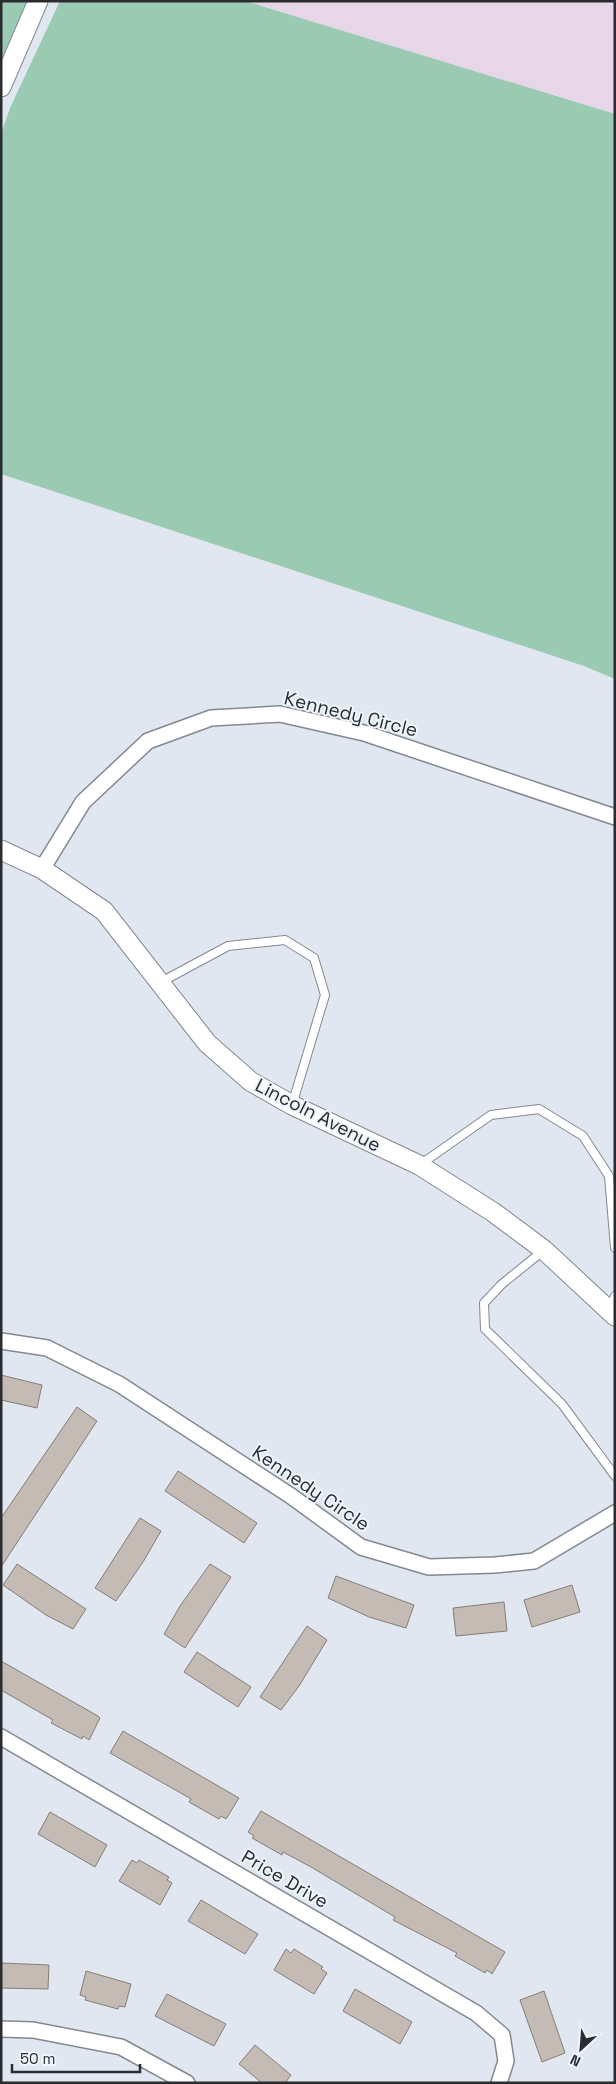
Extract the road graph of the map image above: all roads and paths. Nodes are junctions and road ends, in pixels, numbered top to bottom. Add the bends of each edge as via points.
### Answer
1 (38, 1) edge
2 (1, 87) edge
3 (615, 817) edge
4 (1, 850) edge
5 (42, 869) junction
6 (161, 982) junction
7 (292, 1105) junction
8 (419, 1165) junction
9 (615, 1248) edge
10 (544, 1250) junction
11 (613, 1307) edge
12 (1, 1341) edge
13 (615, 1476) edge
14 (615, 1513) edge
15 (1, 1737) edge
16 (1, 2029) edge
17 (187, 2083) edge
18 (499, 2083) edge

1 - 2 street
3 - 5 street, Kennedy Circle via 364,733 280,714 211,718 148,741 83,802
4 - 5 street, Lincoln Avenue
5 - 6 street, Lincoln Avenue via 104,911
6 - 7 street, Lincoln Avenue via 207,1043 250,1081
6 - 7 lane via 228,946 285,940 314,958 325,995
7 - 8 street, Lincoln Avenue
8 - 9 lane via 491,1115 539,1109 583,1136 609,1176
8 - 10 street, Lincoln Avenue via 493,1212
10 - 11 street, Lincoln Avenue
10 - 13 lane via 484,1303 485,1329 562,1404
12 - 14 street, Kennedy Circle via 47,1348 119,1384 291,1496 361,1547 429,1568 534,1561
15 - 18 street, Price Drive via 476,2013 502,2035 506,2061
16 - 17 street via 33,2030 121,2047

